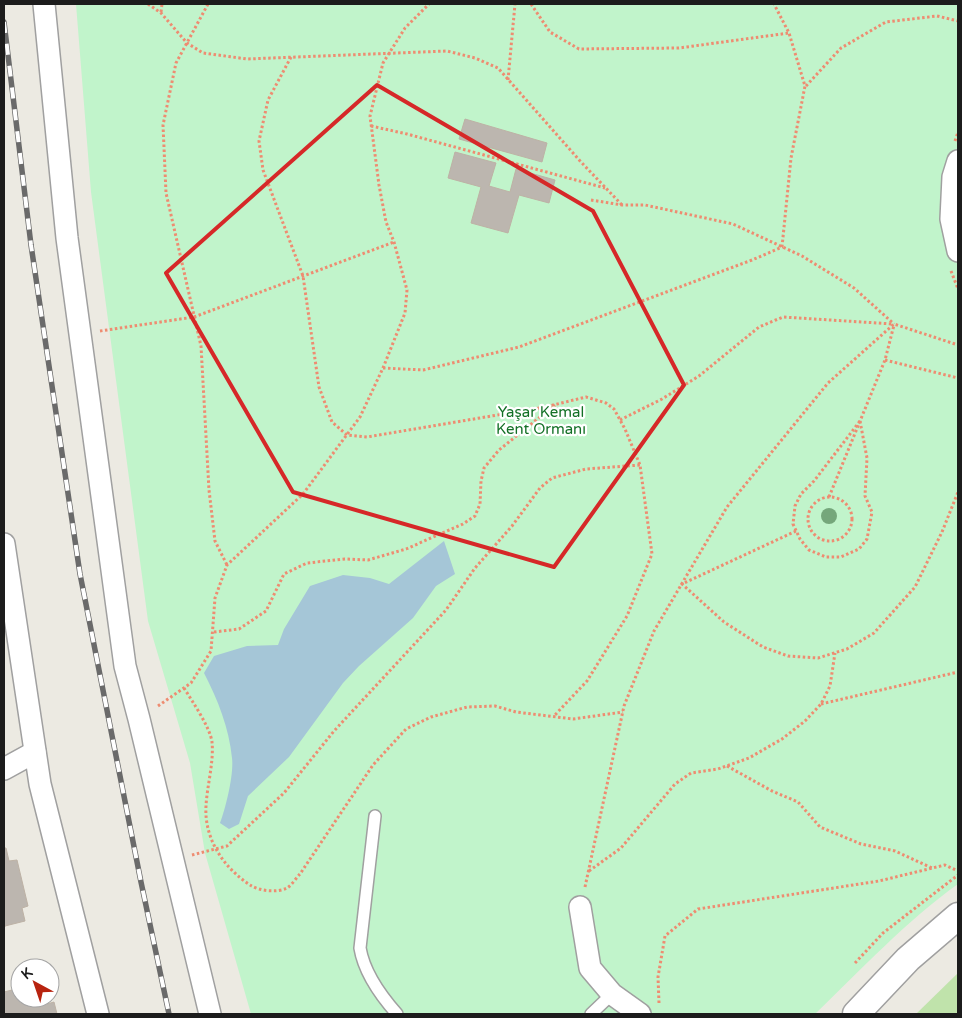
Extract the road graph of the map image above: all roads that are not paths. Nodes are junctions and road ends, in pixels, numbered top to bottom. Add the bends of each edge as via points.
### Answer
1 (44, 4) edge
2 (958, 161) edge
3 (958, 251) edge
4 (4, 544) edge
5 (35, 752) junction
6 (4, 769) edge
7 (375, 816) dead end
8 (580, 907) road end
9 (958, 916) edge
10 (612, 994) junction
11 (98, 1014) edge
12 (210, 1014) edge
13 (397, 1014) edge
14 (591, 1014) edge
15 (640, 1014) edge
16 (856, 1014) edge

1 - 12 street via 67,238 124,666
2 - 3 street via 951,219
4 - 5 street
5 - 6 street
5 - 11 street via 40,784
7 - 13 lane via 360,948 368,972
8 - 10 street via 590,968
9 - 16 street via 908,959
10 - 14 lane
10 - 15 street

